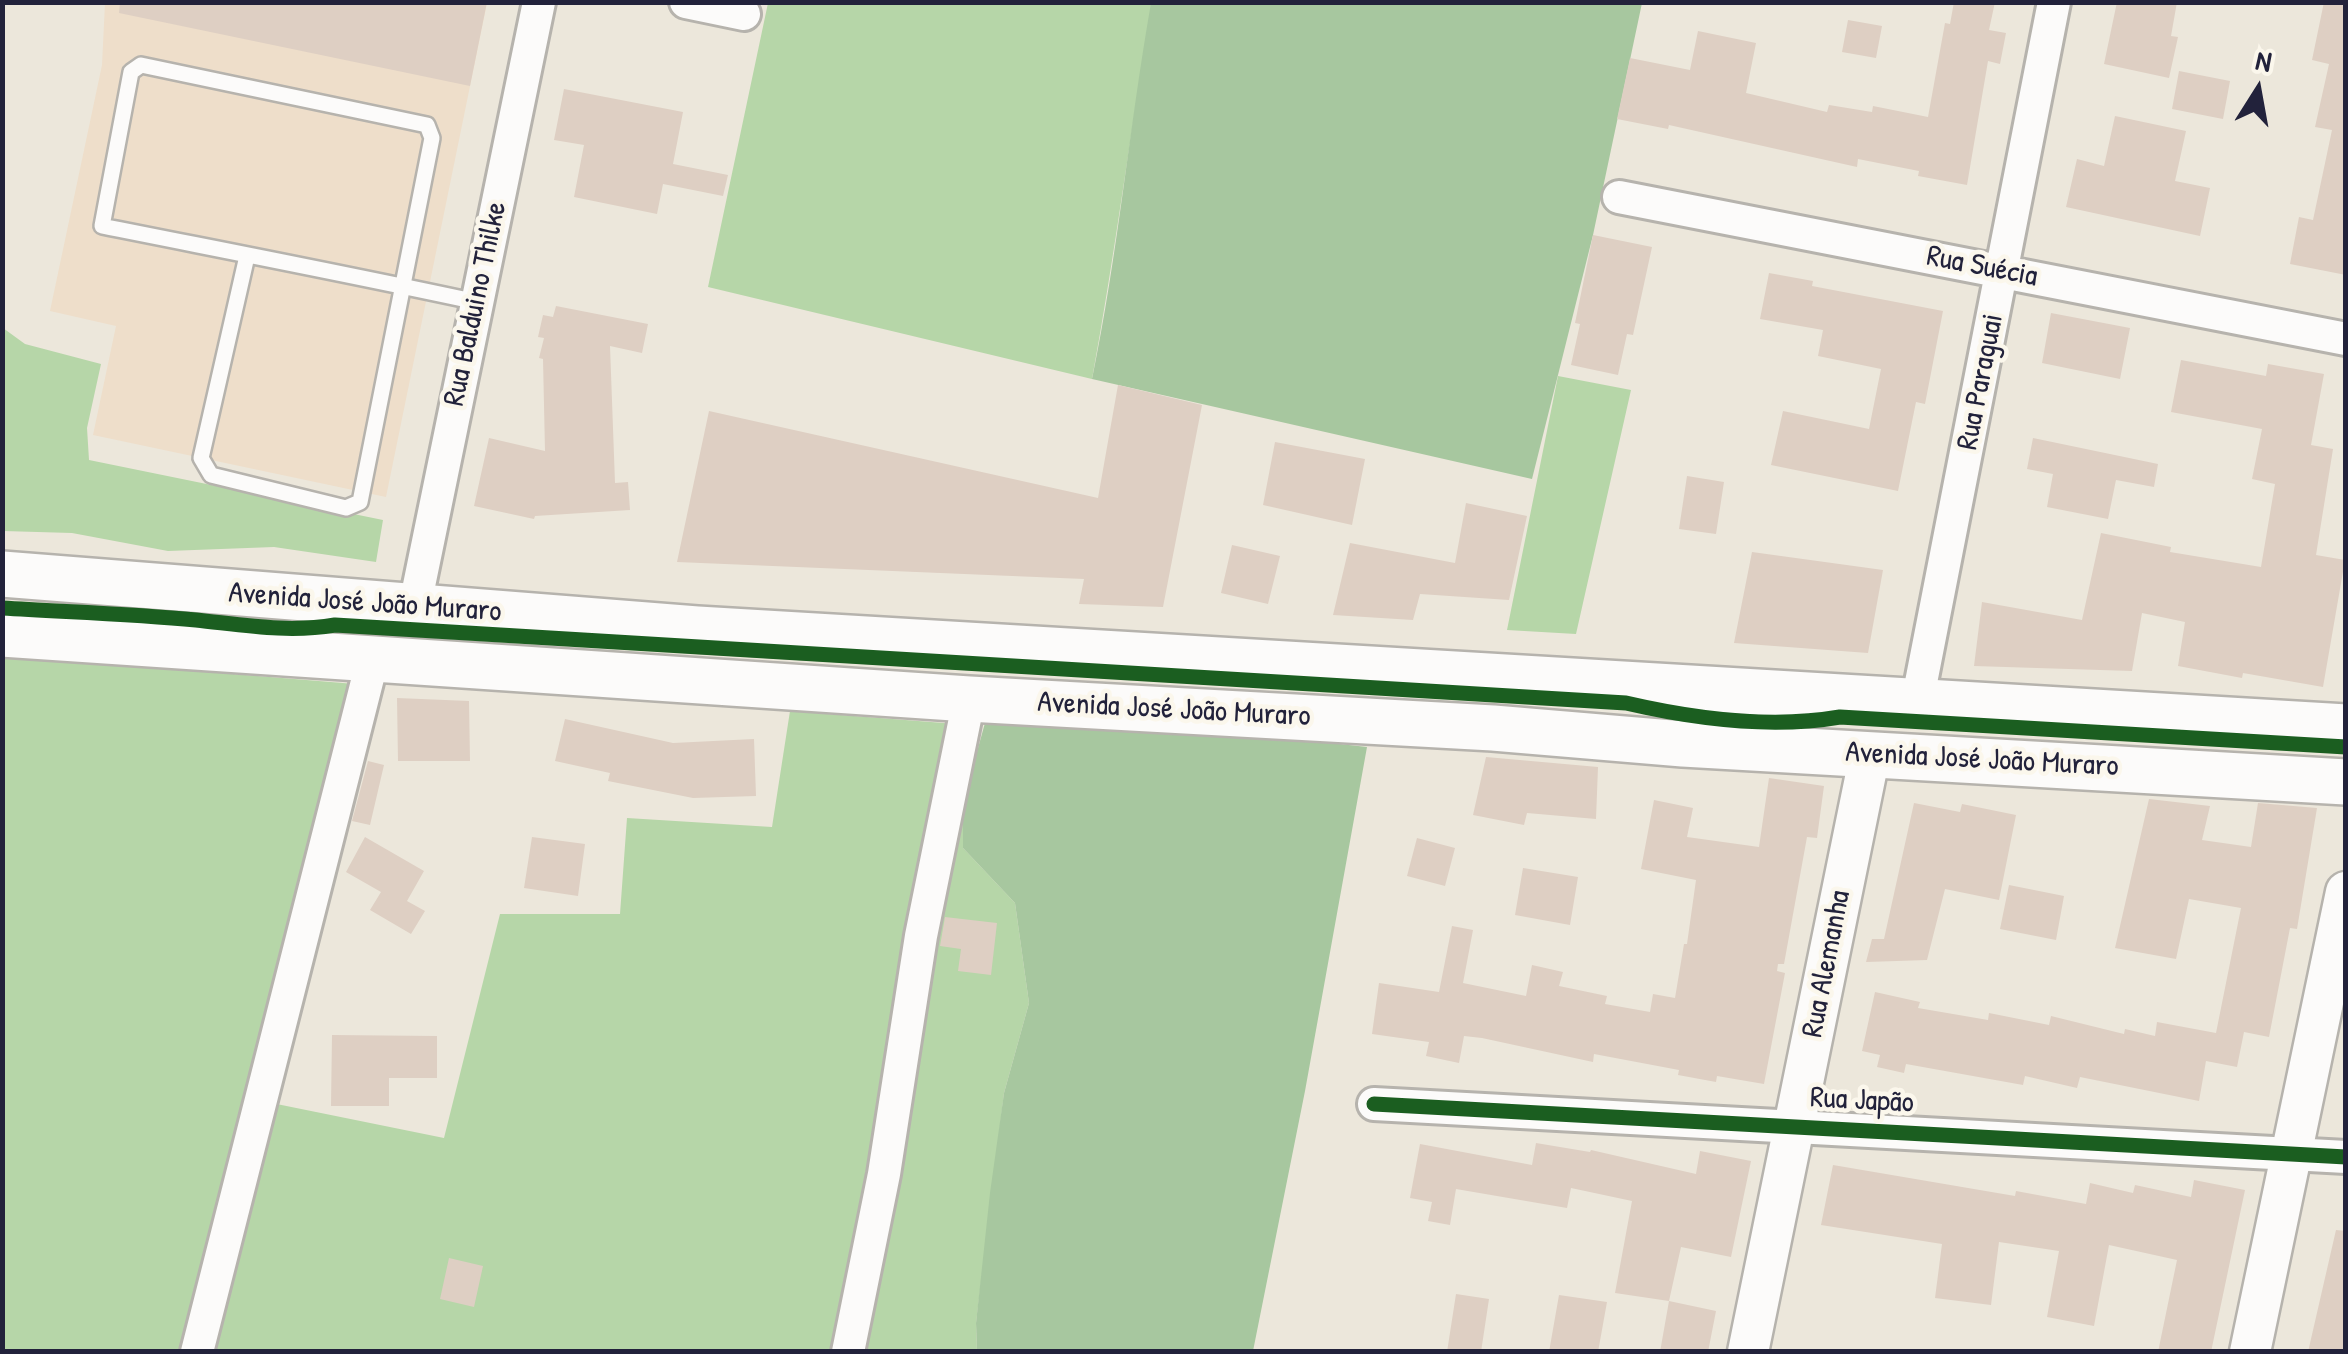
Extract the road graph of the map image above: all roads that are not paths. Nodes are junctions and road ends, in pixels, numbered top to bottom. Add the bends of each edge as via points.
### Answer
1 (538, 2) edge
2 (686, 2) edge
3 (2054, 2) edge
4 (744, 14) dead end
5 (1618, 197) dead end
6 (247, 256) junction
7 (2002, 271) junction
8 (401, 286) junction
9 (477, 302) junction
10 (2346, 339) edge
11 (2, 574) edge
12 (338, 602) junction
13 (415, 605) junction
14 (520, 614) junction
15 (2, 634) edge
16 (246, 651) junction
17 (391, 660) junction
18 (1629, 682) junction
19 (1780, 696) junction
20 (969, 700) junction
21 (1917, 703) junction
22 (2345, 723) edge
23 (1492, 728) junction
24 (1683, 744) junction
25 (1870, 754) junction
26 (2346, 782) edge
27 (2346, 892) edge
28 (1374, 1104) dead end
29 (1795, 1124) junction
30 (2289, 1153) junction
31 (2346, 1156) edge
32 (197, 1352) edge
33 (848, 1352) edge
34 (1748, 1352) edge
35 (2250, 1352) edge

1 - 9 street, Rua Balduino Thilke
2 - 4 street
3 - 7 street, Rua Paraguai
5 - 7 street, Rua Suécia
6 - 8 lane
6 - 8 lane via 202,465 211,475 346,508 360,502
6 - 8 lane via 102,226 136,66 427,125 432,138
7 - 10 street, Rua Suécia
7 - 21 street, Rua Paraguai
8 - 9 lane
9 - 13 street, Rua Balduino Thilke
11 - 12 main road, Avenida José João Muraro
12 - 13 main road, Avenida José João Muraro
12 - 16 main road via 240,600 225,615 225,625
13 - 14 main road, Avenida José João Muraro
14 - 17 main road via 536,629 519,658
14 - 18 main road, Avenida José João Muraro
15 - 16 main road, Avenida José João Muraro
16 - 17 main road, Avenida José João Muraro
17 - 20 main road, Avenida José João Muraro
17 - 32 street
18 - 19 main road, Avenida José João Muraro
18 - 23 main road via 1641,690 1643,707 1637,722 1625,728
19 - 21 main road, Avenida José João Muraro
19 - 24 main road via 1681,697 1674,714
20 - 23 main road, Avenida José João Muraro
20 - 33 street via 920,936 884,1174
21 - 22 main road, Avenida José João Muraro
23 - 24 main road, Avenida José João Muraro
24 - 25 main road, Avenida José João Muraro
25 - 26 main road, Avenida José João Muraro
25 - 29 street, Rua Alemanha
27 - 30 street
28 - 29 street, Rua Japão
29 - 30 street, Rua Japão
29 - 34 street, Rua Alemanha
30 - 31 street, Rua Japão
30 - 35 street

